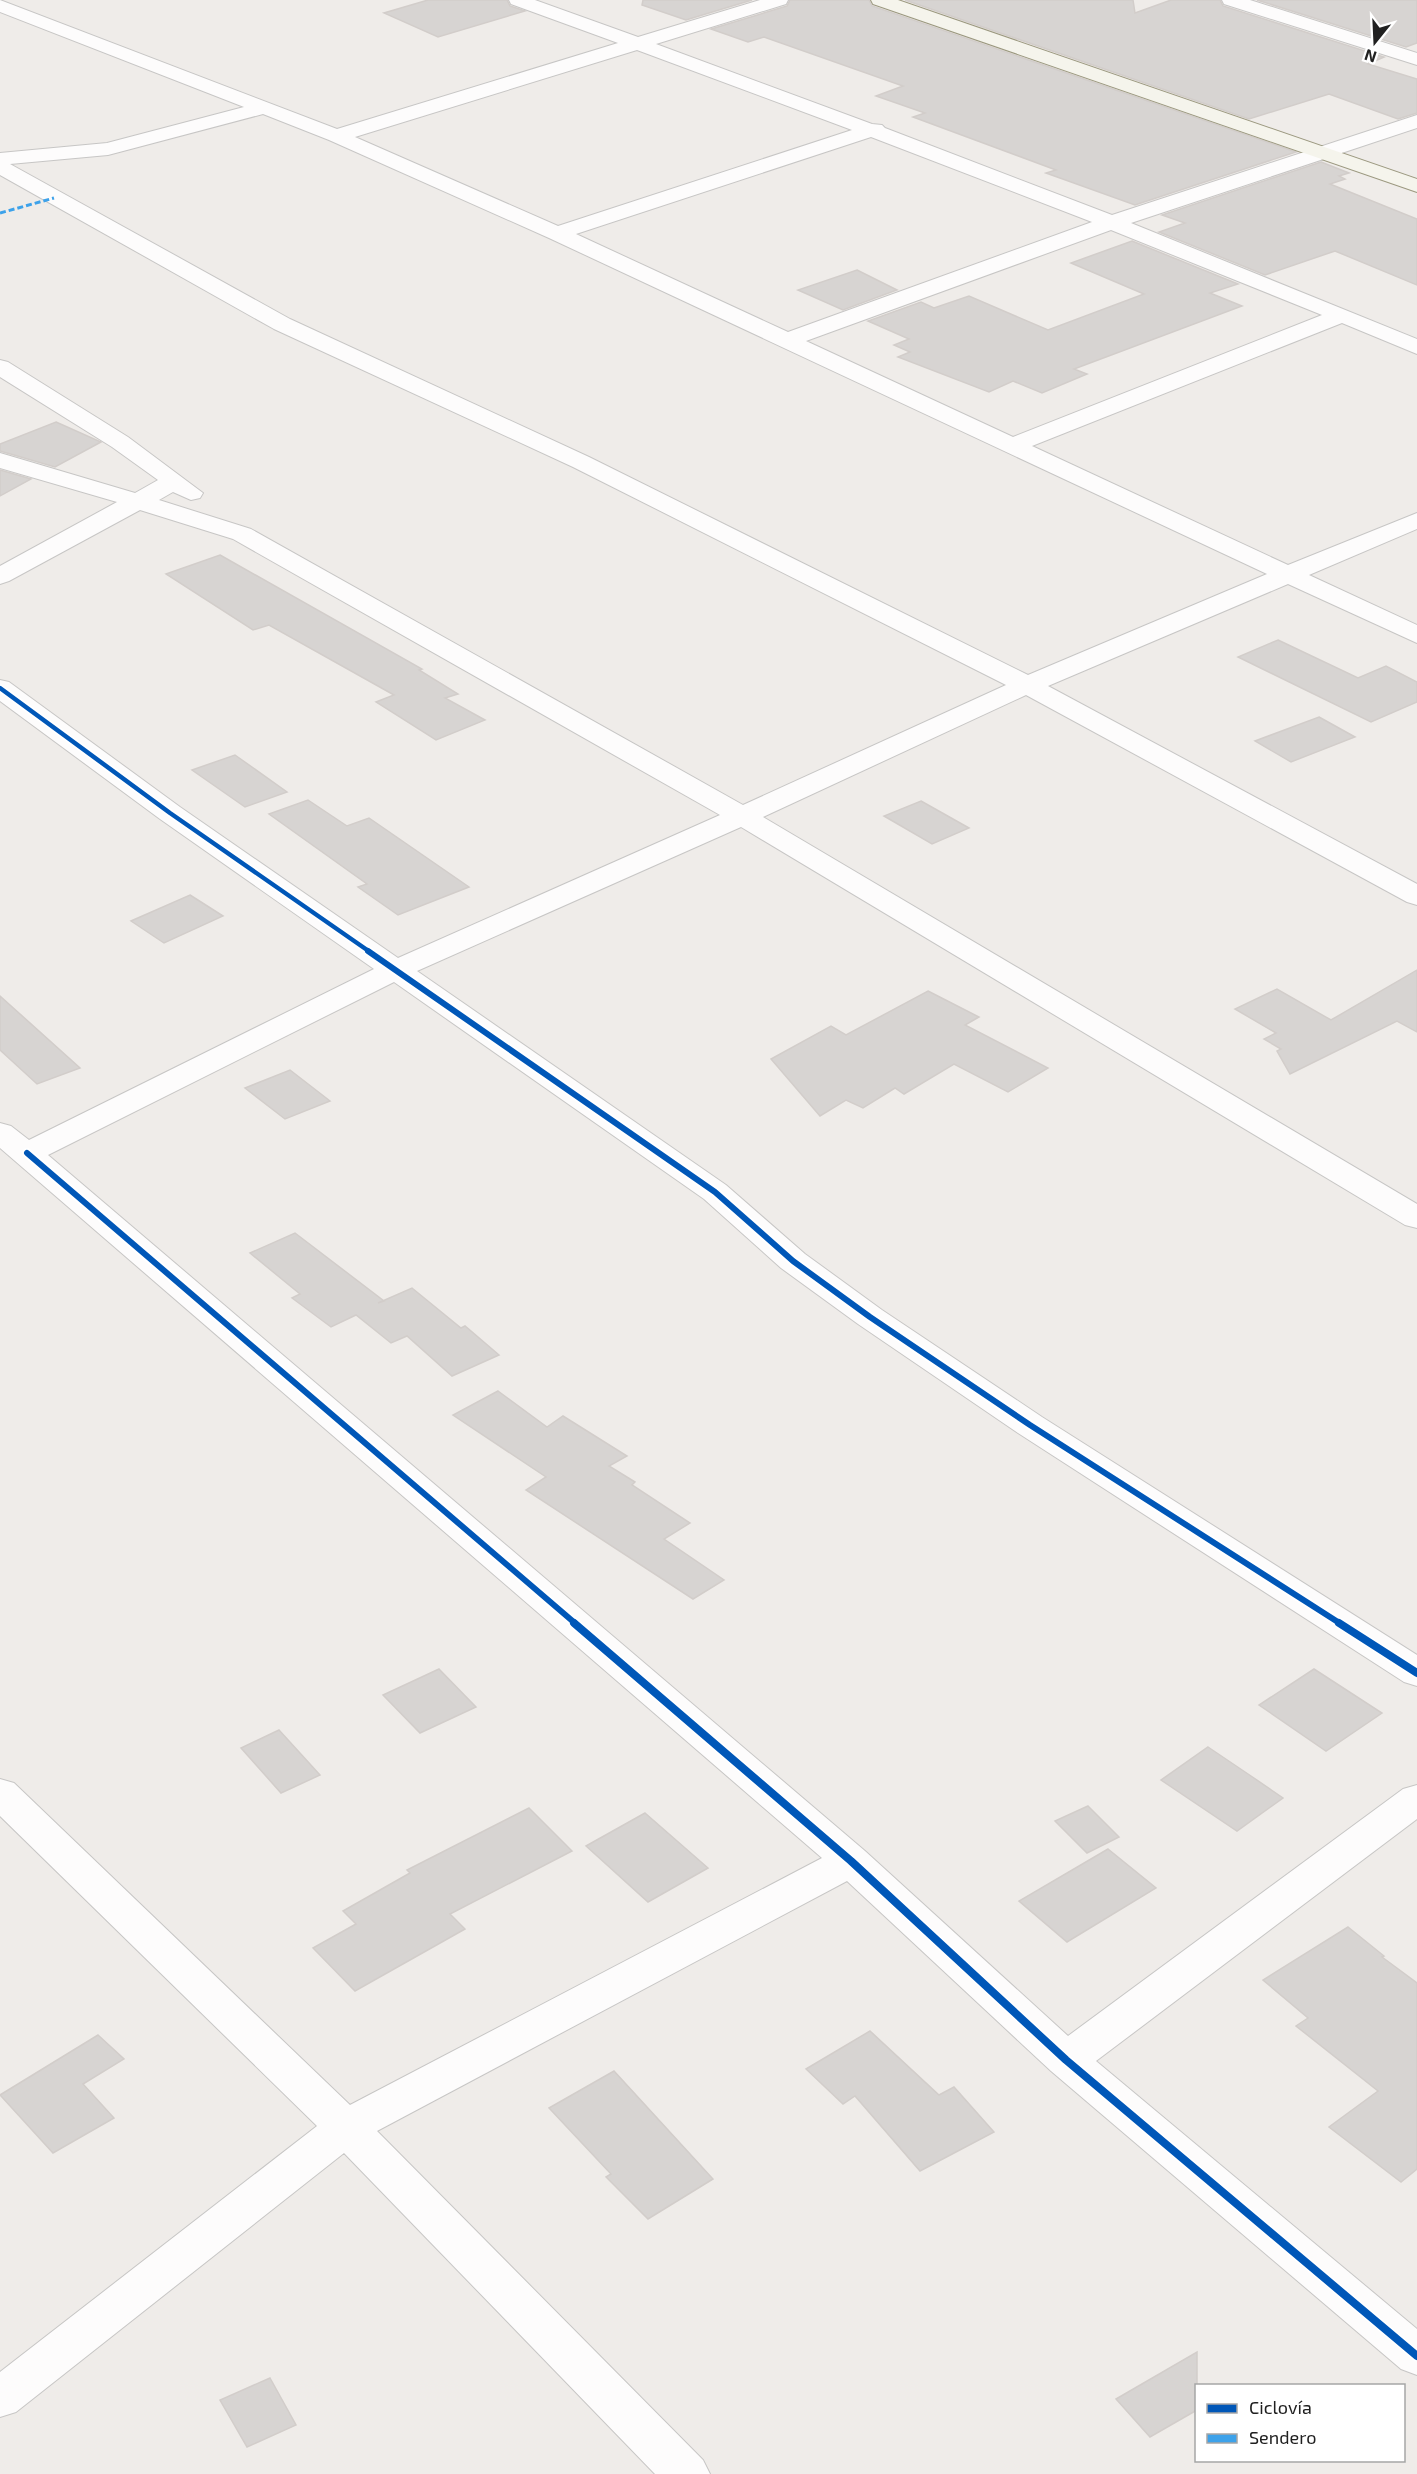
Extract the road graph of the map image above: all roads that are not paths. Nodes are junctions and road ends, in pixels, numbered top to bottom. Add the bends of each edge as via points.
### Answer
1 (518, 0) edge
2 (779, 0) edge
3 (880, 0) edge
4 (1232, 0) edge
5 (0, 6) edge
6 (636, 43) junction
7 (1417, 59) edge
8 (264, 108) junction
9 (1417, 121) edge
10 (875, 129) junction
11 (336, 136) junction
12 (1323, 151) junction
13 (0, 159) edge
14 (0, 167) edge
15 (1417, 186) edge
16 (1113, 222) junction
17 (557, 233) junction
18 (1343, 315) junction
19 (788, 340) junction
20 (1417, 347) edge
21 (0, 367) edge
22 (1011, 446) junction
23 (0, 460) edge
24 (175, 481) junction
25 (138, 501) junction
26 (1417, 520) edge
27 (242, 534) junction
28 (1291, 574) junction
29 (0, 576) edge
30 (1417, 635) edge
31 (1027, 685) junction
32 (0, 688) edge
33 (742, 816) junction
34 (1417, 896) edge
35 (398, 969) junction
36 (14, 1143) edge
37 (1417, 1218) edge
38 (1417, 1673) edge
39 (0, 1793) edge
40 (1417, 1799) edge
41 (851, 1861) junction
42 (1066, 2060) junction
43 (346, 2127) junction
44 (1417, 2356) edge
45 (0, 2398) edge
46 (686, 2474) edge

1 - 6 street
2 - 6 street
3 - 12 street
4 - 7 street
5 - 8 street
6 - 10 street
6 - 11 street
8 - 11 street
8 - 13 street via 108,149
9 - 12 street
10 - 16 street
10 - 17 street
11 - 17 street
12 - 15 street
12 - 16 street
14 - 31 street via 282,324 581,462
16 - 18 street
16 - 19 street
17 - 19 street
18 - 20 street
18 - 22 street
19 - 22 street
21 - 24 street via 120,441
22 - 28 street
23 - 25 street
24 - 25 street
24 - 27 street
25 - 27 street
25 - 29 street
26 - 28 street
27 - 33 street
28 - 30 street
28 - 31 street
31 - 33 street
31 - 34 street
32 - 35 street via 170,813
33 - 35 street
33 - 37 street
35 - 36 street
35 - 38 street via 715,1192 793,1262 870,1317 1030,1425
36 - 41 street
39 - 43 street
40 - 42 street
41 - 42 street
41 - 43 street
42 - 44 street
43 - 45 street
43 - 46 street

